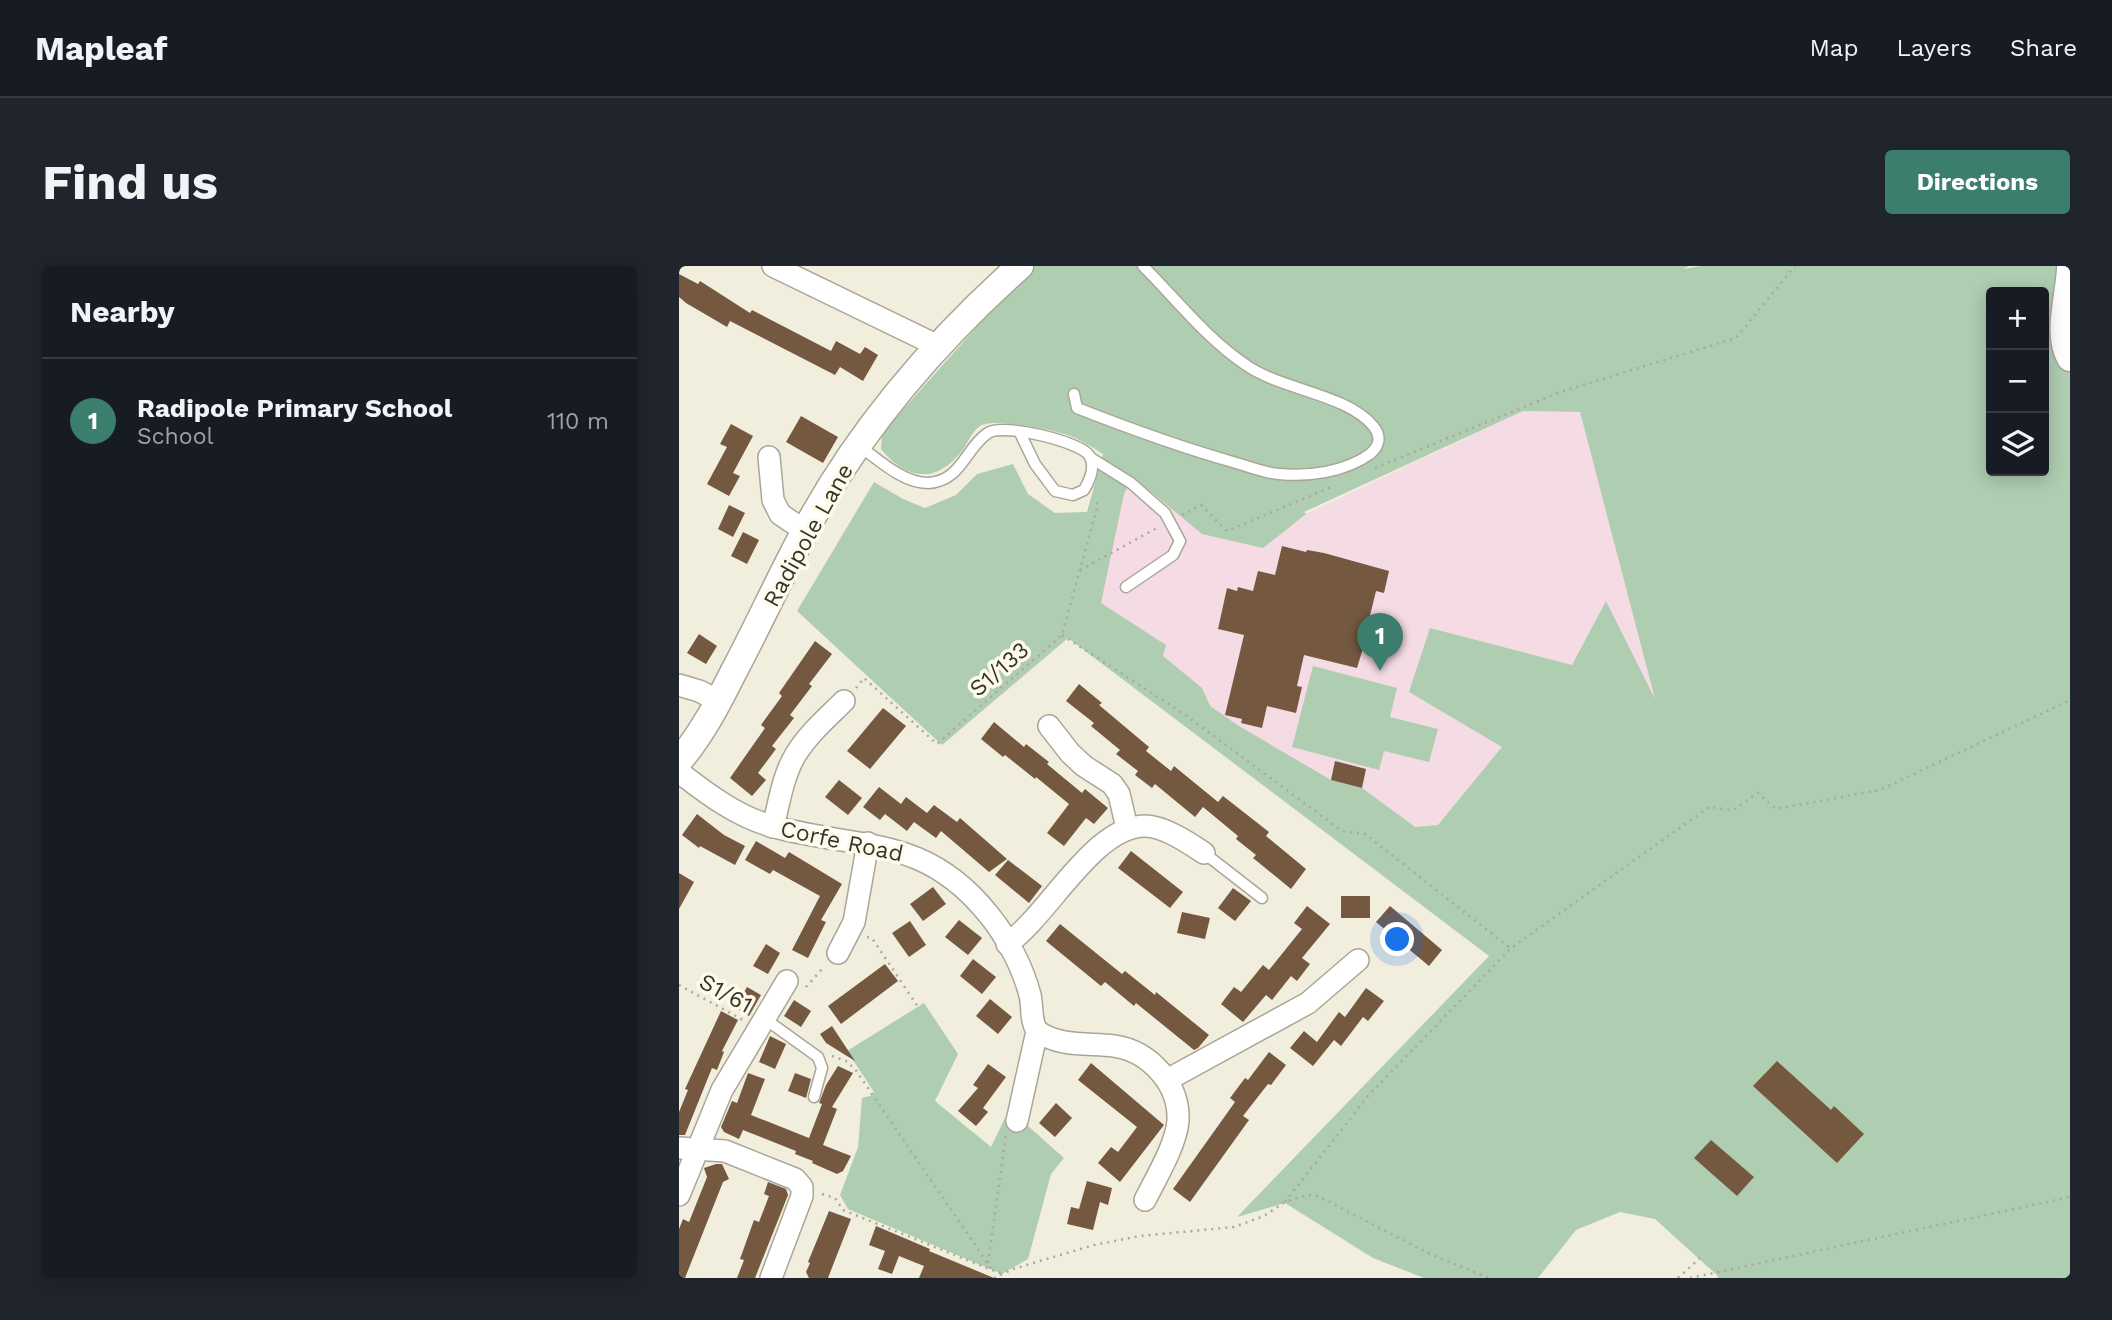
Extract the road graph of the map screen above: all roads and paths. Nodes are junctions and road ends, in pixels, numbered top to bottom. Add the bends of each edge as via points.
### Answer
1 (773, 266) edge
2 (1020, 266) edge
3 (1143, 266) edge
4 (1795, 266) edge
5 (2070, 269) edge
6 (938, 346) junction
7 (2070, 358) edge
8 (1074, 394) dead end
9 (1020, 433) junction
10 (858, 445) junction
11 (769, 457) dead end
12 (1091, 458) junction
13 (1366, 472) dead end
14 (1340, 483) dead end
15 (1084, 490) junction
16 (1170, 522) junction
17 (805, 531) junction
18 (1080, 570) junction
19 (1126, 587) dead end
20 (1062, 635) junction
21 (679, 685) edge
22 (2070, 700) edge
23 (719, 701) junction
24 (844, 701) joint
25 (1049, 726) dead end
26 (679, 761) edge
27 (679, 772) edge
28 (773, 827) junction
29 (1127, 828) junction
30 (867, 843) junction
31 (1204, 853) joint
32 (1262, 898) dead end
33 (851, 931) junction
34 (1007, 944) junction
35 (1511, 948) junction
36 (838, 953) joint
37 (1358, 960) dead end
38 (787, 981) joint
39 (679, 985) edge
40 (918, 1007) dead end
41 (762, 1024) junction
42 (1037, 1031) junction
43 (818, 1057) junction
44 (1167, 1080) junction
45 (814, 1097) dead end
46 (1019, 1114) joint
47 (688, 1148) edge
48 (802, 1187) junction
49 (679, 1195) edge
50 (2070, 1197) edge
51 (1145, 1200) dead end
52 (1285, 1202) junction
53 (1700, 1258) dead end
54 (988, 1264) junction
55 (992, 1270) junction
56 (1002, 1274) junction
57 (773, 1277) edge
58 (994, 1278) edge
59 (1489, 1278) edge
60 (1678, 1278) edge
61 (1690, 1278) edge

1 - 6 street
2 - 6 street, Radipole Lane
3 - 8 lane via 1247,366 1364,416 1376,429 1377,447 1359,460 1322,473 1277,474 1214,457 1077,408
4 - 13 path via 1736,338 1560,392
5 - 7 street via 2064,340
6 - 10 street, Radipole Lane
9 - 10 lane via 998,429 987,434 950,476 926,483 892,470
9 - 12 lane via 1071,443
9 - 15 lane via 1055,491 1073,495
10 - 17 street, Radipole Lane
11 - 17 street via 773,500 780,514
12 - 15 lane
12 - 16 lane via 1131,483
14 - 16 path via 1227,531 1201,505
15 - 18 path via 1098,504
16 - 18 path
16 - 19 lane via 1179,541 1173,555
17 - 23 street, Radipole Lane
18 - 20 path
20 - 24 path, S1/133 via 937,744 865,678
20 - 35 path via 1184,713 1342,831 1364,834
21 - 23 street
22 - 35 path via 1880,790 1776,809 1758,793 1733,810 1709,807
23 - 26 street, Radipole Lane
24 - 28 street via 795,755
25 - 29 street via 1070,753 1112,784
27 - 28 street, Corfe Road via 742,814
28 - 30 street, Corfe Road
29 - 31 street via 1148,826
29 - 34 street via 1087,857 1036,918
30 - 33 street
30 - 34 street, Corfe Road via 921,859 947,875 988,914
31 - 32 lane
33 - 36 street
33 - 40 path via 872,938
34 - 42 street, Corfe Road via 1030,993
35 - 52 path via 1367,1097
36 - 38 path via 807,988 795,969
37 - 44 street via 1308,1003
38 - 41 street
39 - 41 path, S1/61
41 - 43 lane
41 - 47 street
42 - 44 street via 1049,1040 1118,1046 1157,1067
42 - 46 street, Corfe Road
43 - 45 lane via 822,1068
43 - 54 path via 846,1061 855,1069
44 - 51 street via 1178,1121
46 - 54 path via 1009,1111
47 - 48 street via 725,1151 795,1179
47 - 49 street
48 - 55 path via 835,1198 843,1210
48 - 57 street
50 - 61 path
52 - 56 path via 1234,1227 1094,1245
52 - 59 path via 1318,1196 1432,1255
53 - 60 path
54 - 55 path
55 - 56 path
56 - 58 path

